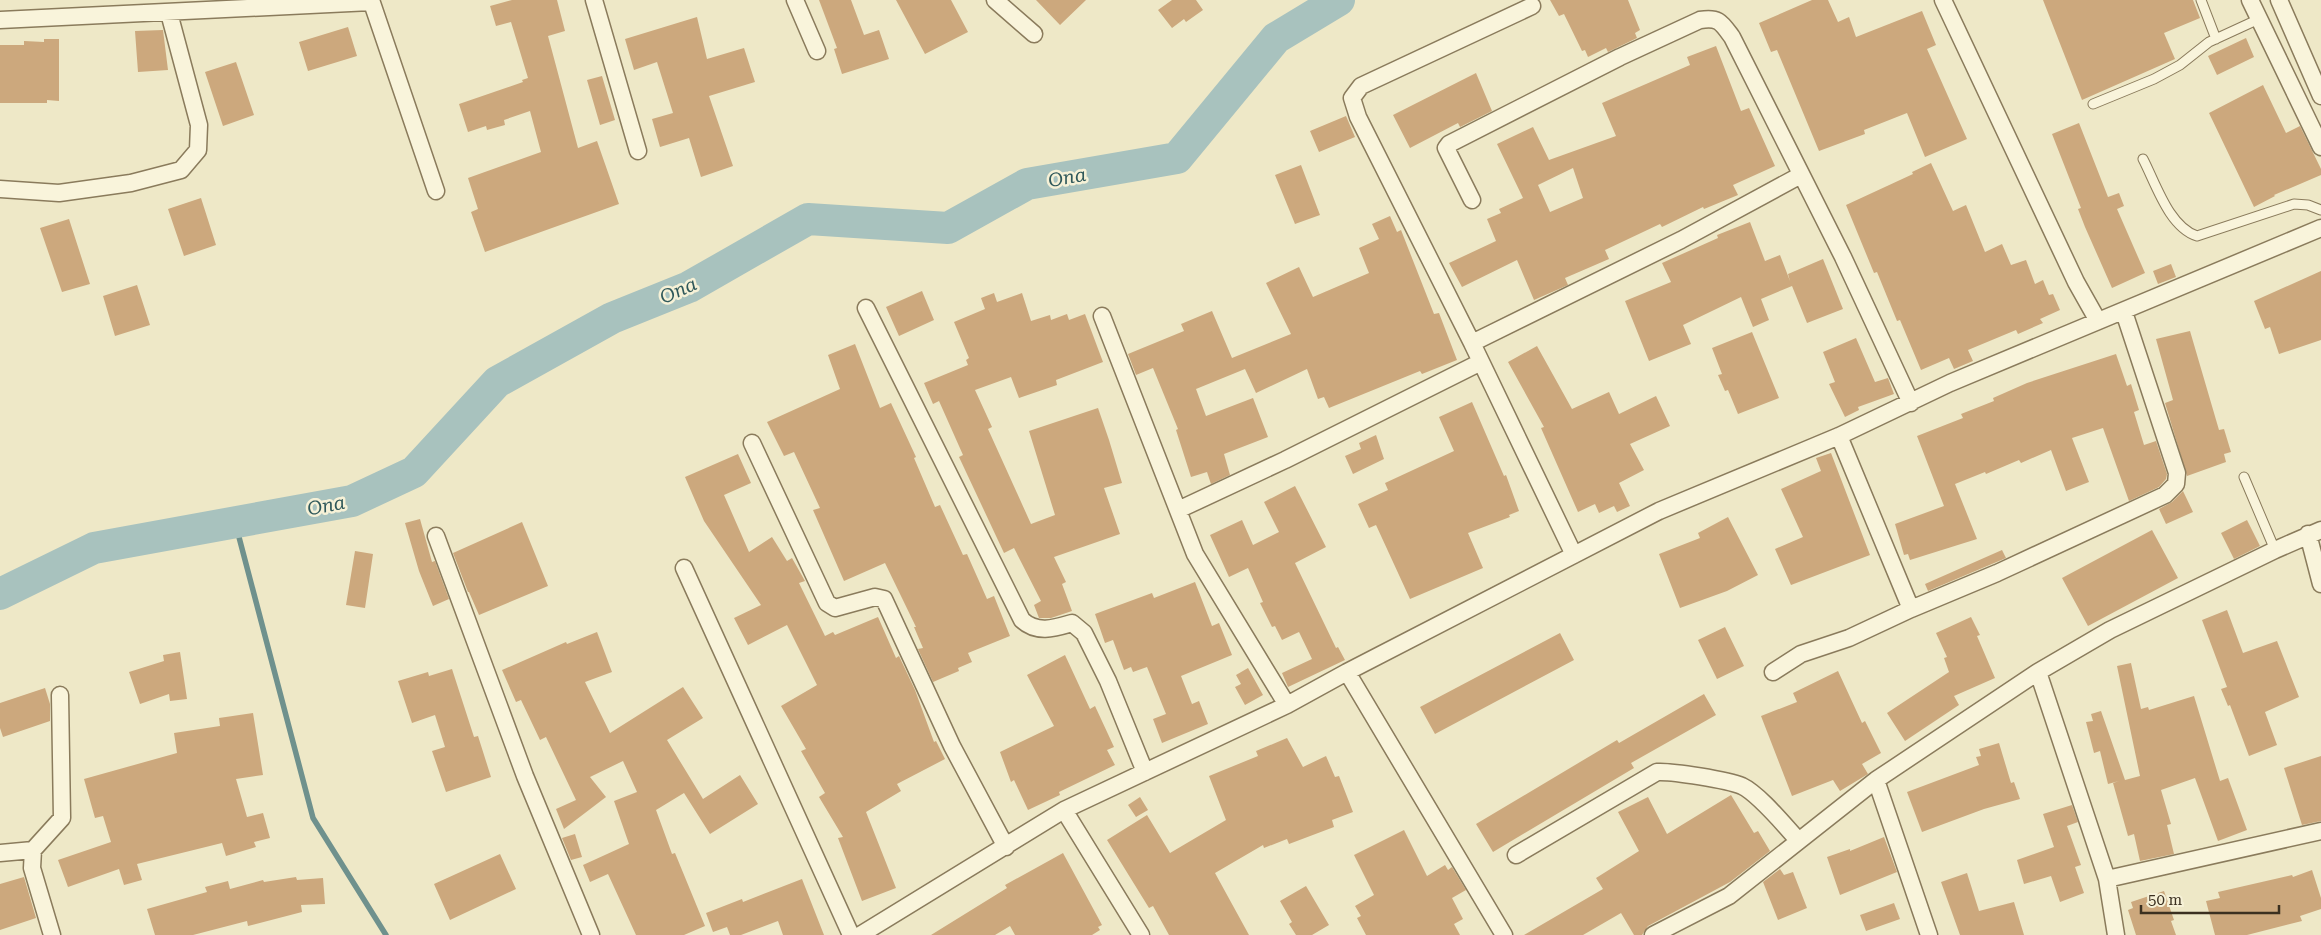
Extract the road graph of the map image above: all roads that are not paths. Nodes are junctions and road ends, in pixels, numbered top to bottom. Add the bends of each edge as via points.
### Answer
1 (594, 0) edge
2 (795, 0) edge
3 (995, 0) edge
4 (1943, 0) edge
5 (2201, 0) edge
6 (2250, 0) edge
7 (2278, 0) edge
8 (371, 1) edge
9 (1532, 6) dead end
10 (169, 13) junction
11 (2259, 19) junction
12 (0, 20) edge
13 (1034, 34) dead end
14 (2216, 39) junction
15 (817, 51) dead end
16 (2321, 96) edge
17 (2092, 104) dead end
18 (2321, 147) edge
19 (638, 150) dead end
20 (2144, 159) dead end
21 (1801, 175) junction
22 (0, 189) edge
23 (436, 191) dead end
24 (1472, 200) dead end
25 (2321, 210) edge
26 (2321, 228) edge
27 (866, 308) dead end
28 (2124, 312) junction
29 (1102, 316) dead end
30 (2098, 321) junction
31 (1472, 343) junction
32 (1481, 362) junction
33 (1911, 403) junction
34 (1839, 436) junction
35 (752, 443) dead end
36 (2244, 477) dead end
37 (1178, 510) junction
38 (2314, 532) edge
39 (436, 536) dead end
40 (2275, 550) junction
41 (1574, 555) junction
42 (684, 568) dead end
43 (2321, 584) edge
44 (1911, 609) junction
45 (1347, 672) junction
46 (1772, 672) dead end
47 (2038, 672) junction
48 (60, 695) dead end
49 (1287, 705) junction
50 (1145, 772) junction
51 (1876, 780) junction
52 (1064, 810) junction
53 (2321, 831) edge
54 (1798, 840) junction
55 (1006, 847) junction
56 (33, 850) junction
57 (0, 853) edge
58 (1516, 855) dead end
59 (2107, 879) junction
60 (882, 929) edge
61 (52, 935) edge
62 (591, 935) edge
63 (851, 935) edge
64 (860, 935) edge
65 (1142, 935) edge
66 (1504, 935) edge
67 (1653, 935) edge
68 (1929, 935) edge
69 (2116, 935) edge

1 - 19 street
2 - 15 street
3 - 13 street
4 - 30 street via 2076,282
5 - 14 lane
6 - 11 street
7 - 16 street
8 - 10 street
8 - 23 street
9 - 31 street via 1361,86 1352,98 1358,117
10 - 12 street
10 - 22 street via 199,125 198,150 181,170 131,183 59,193
11 - 14 lane
11 - 18 street
14 - 17 lane via 2154,79
20 - 25 lane via 2176,220 2188,233 2197,236 2294,204
21 - 24 street via 1732,37 1722,23 1713,18 1700,20 1620,57 1449,144 1446,148 1449,156
21 - 31 street via 1681,240
21 - 33 street
26 - 28 street
27 - 50 street via 1022,620 1028,625 1049,630 1072,622 1084,633 1108,681
28 - 30 street
28 - 44 street via 2177,472 2176,484 2156,500
29 - 37 street
30 - 33 street via 1950,383
31 - 32 street
32 - 37 street
32 - 41 street
33 - 34 street
34 - 41 street via 1659,512
34 - 44 street
35 - 55 street via 827,603 835,608 875,597 884,598 952,746
36 - 40 lane
37 - 49 street via 1195,554
38 - 40 street
38 - 43 street
39 - 62 street via 525,776
40 - 47 street via 2110,630
41 - 45 street
42 - 63 street
44 - 46 street via 1849,638 1801,654
45 - 49 street
45 - 66 street
47 - 51 street
47 - 59 street
48 - 56 street via 62,818
49 - 50 street
50 - 52 street
51 - 54 street
51 - 68 street
52 - 55 street
52 - 65 street
53 - 59 street
54 - 58 street via 1742,786 1670,771 1657,772
54 - 67 street via 1730,896
55 - 60 street
56 - 57 street
56 - 61 street via 32,868
59 - 69 street
60 - 64 street

